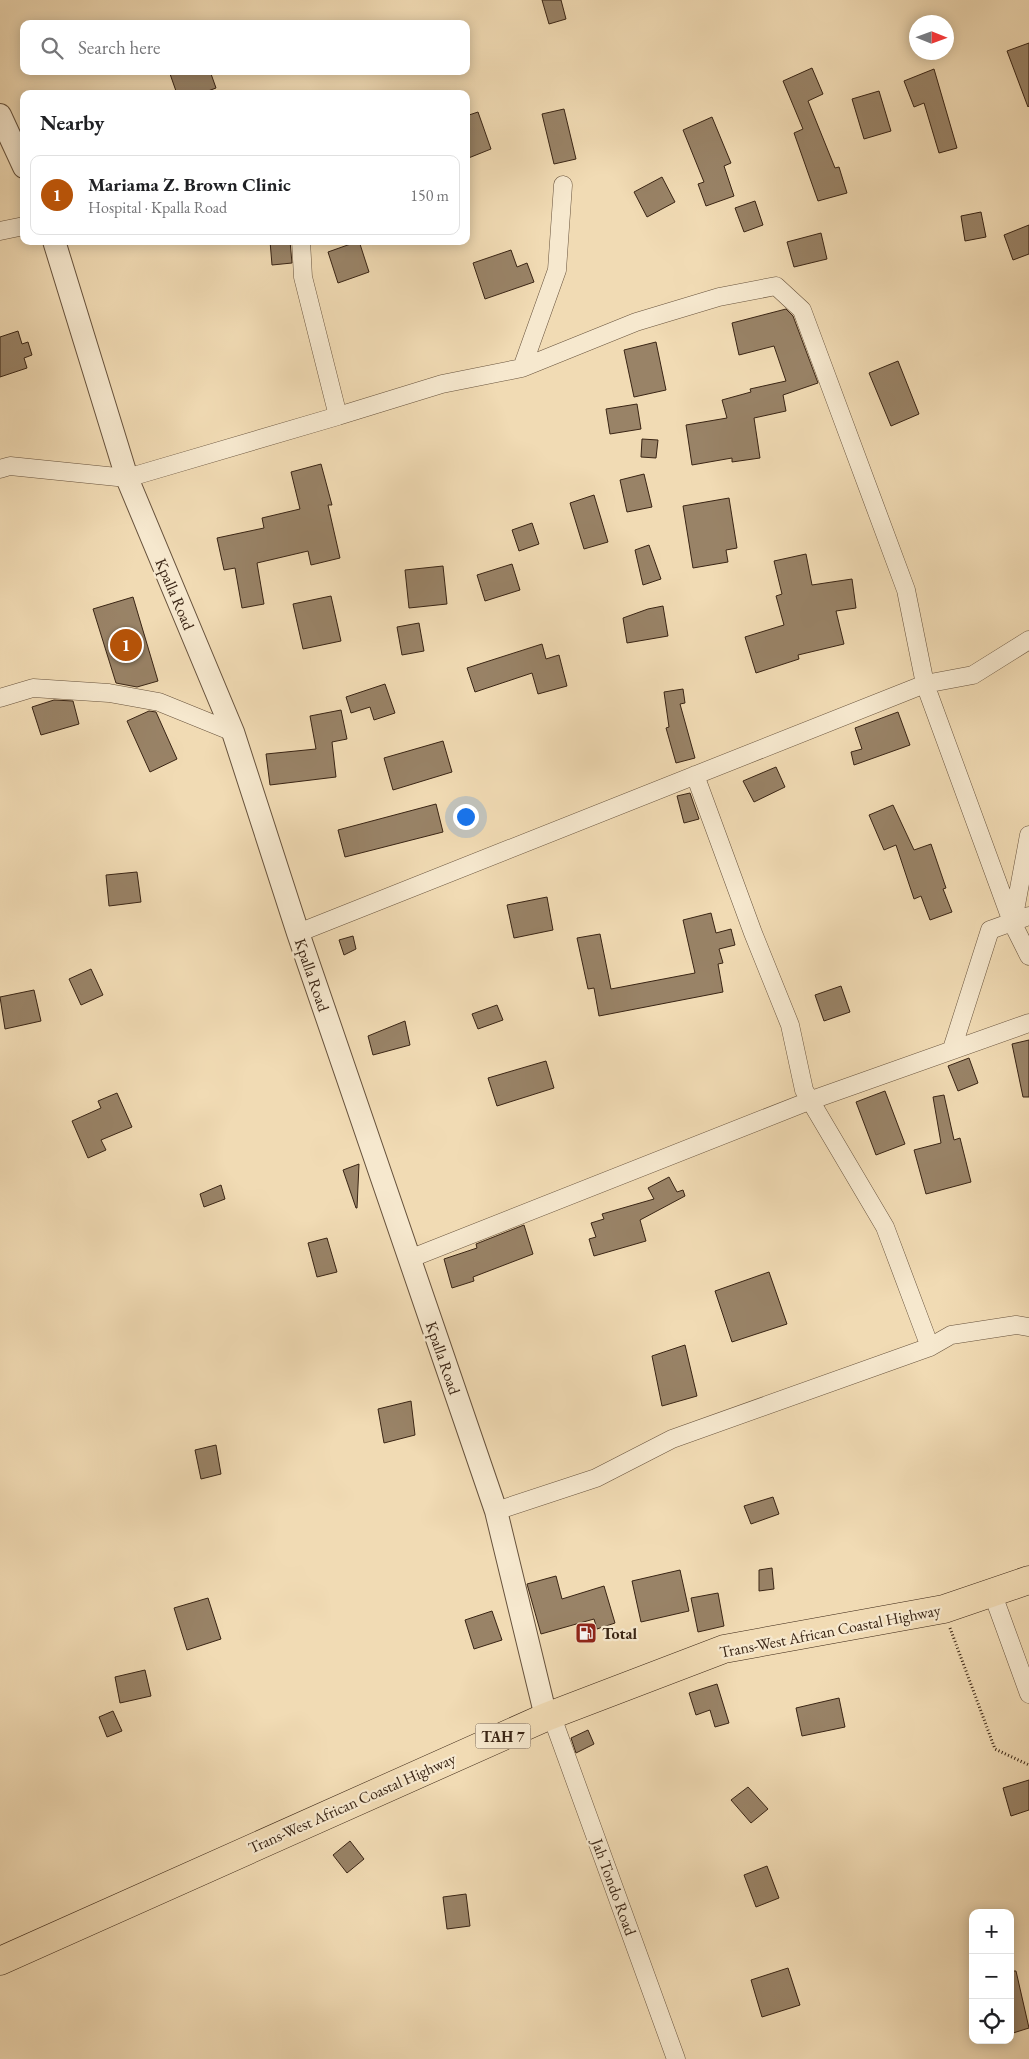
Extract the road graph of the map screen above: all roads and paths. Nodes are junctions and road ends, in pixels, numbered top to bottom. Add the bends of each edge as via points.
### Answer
1 (0, 115) edge
2 (20, 158) edge
3 (564, 185) dead end
4 (20, 227) edge
5 (0, 231) edge
6 (55, 245) edge
7 (301, 245) edge
8 (522, 368) junction
9 (338, 416) junction
10 (0, 469) edge
11 (127, 478) junction
12 (1029, 640) edge
13 (924, 684) junction
14 (0, 698) edge
15 (233, 732) junction
16 (695, 775) junction
17 (1029, 835) edge
18 (1029, 916) edge
19 (1012, 922) junction
20 (298, 933) junction
21 (1029, 956) edge
22 (1029, 1023) edge
23 (952, 1049) junction
24 (809, 1100) junction
25 (409, 1259) junction
26 (1029, 1327) edge
27 (930, 1347) junction
28 (496, 1511) junction
29 (1029, 1580) edge
30 (992, 1592) junction
31 (944, 1609) junction
32 (1029, 1694) edge
33 (548, 1716) junction
34 (1029, 1765) edge
35 (0, 1961) edge
36 (676, 2059) edge

1 - 2 street
3 - 8 street via 557,270
4 - 5 street
6 - 11 street, Kpalla Road
7 - 9 street via 303,277
8 - 9 street via 442,384
8 - 13 street via 636,322 719,297 776,286 802,310 906,590
9 - 11 street
10 - 11 street via 10,466
11 - 15 street, Kpalla Road
12 - 13 street via 973,675
13 - 16 street
13 - 19 street
14 - 15 street via 33,688 109,693 159,702
15 - 20 street, Kpalla Road
16 - 20 street
16 - 24 street via 790,1025
17 - 19 street
18 - 19 street
19 - 21 street
19 - 23 street via 990,930
20 - 25 street, Kpalla Road
22 - 23 street
23 - 24 street
24 - 25 street
24 - 27 street via 885,1226
25 - 28 street, Kpalla Road
26 - 27 street via 1016,1325 951,1335
27 - 28 street via 672,1439 596,1478
28 - 33 street, Kpalla Road
29 - 30 highway, Trans-West African Coastal Highway / TAH 7
30 - 31 highway, Trans-West African Coastal Highway / TAH 7
30 - 32 street
31 - 33 highway, Trans-West African Coastal Highway / TAH 7 via 724,1649
31 - 34 path via 995,1749
33 - 35 highway, Trans-West African Coastal Highway / TAH 7
33 - 36 street, Jah Tondo Road

